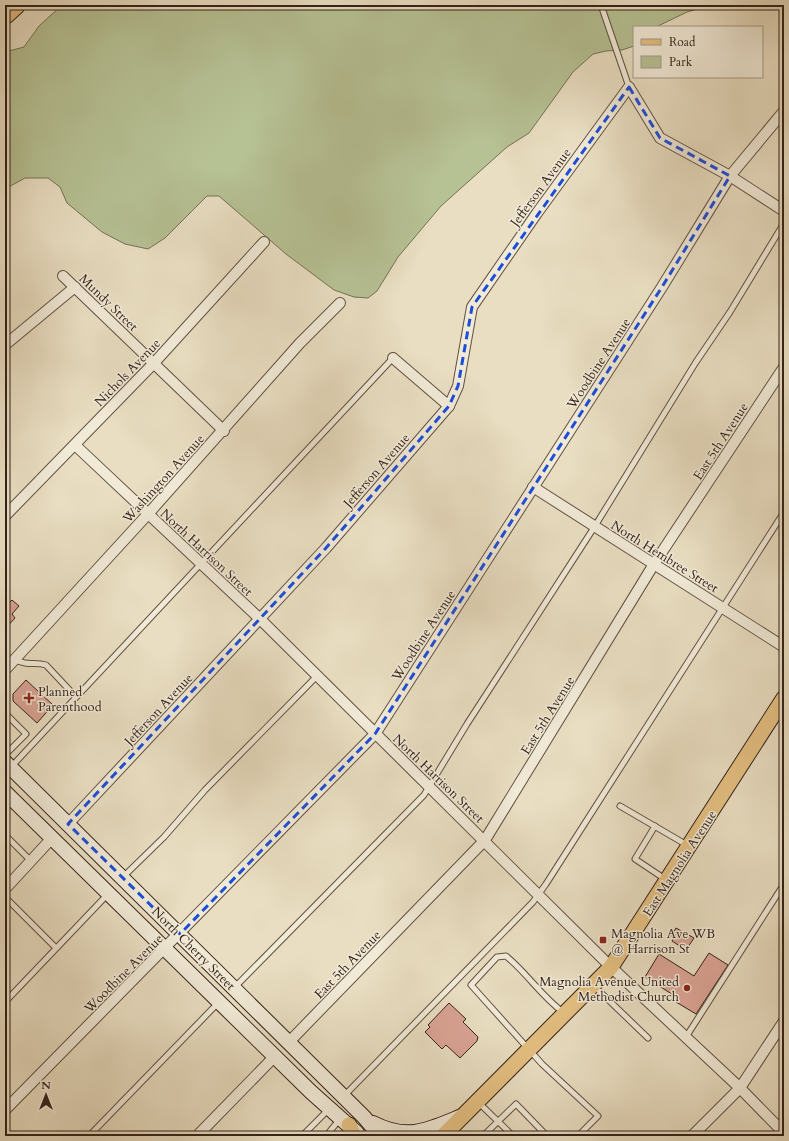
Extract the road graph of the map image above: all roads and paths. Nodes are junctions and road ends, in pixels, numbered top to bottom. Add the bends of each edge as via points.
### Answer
1 (16, 5) edge
2 (601, 5) edge
3 (5, 15) edge
4 (629, 87) junction
5 (784, 111) edge
6 (730, 176) junction
7 (784, 211) edge
8 (784, 224) edge
9 (264, 242) dead end
10 (63, 276) dead end
11 (75, 287) junction
12 (340, 303) dead end
13 (5, 345) edge
14 (393, 358) joint
15 (154, 363) junction
16 (784, 367) edge
17 (450, 406) junction
18 (224, 431) junction
19 (75, 445) junction
20 (533, 487) junction
21 (784, 512) edge
22 (148, 514) junction
23 (5, 516) edge
24 (595, 526) junction
25 (200, 563) junction
26 (654, 564) junction
27 (722, 607) junction
28 (260, 619) junction
29 (784, 647) edge
30 (14, 659) junction
31 (5, 670) edge
32 (317, 676) junction
33 (76, 697) junction
34 (784, 698) edge
35 (5, 713) edge
36 (375, 734) junction
37 (7, 762) edge
38 (428, 786) junction
39 (5, 792) edge
40 (620, 806) dead end
41 (68, 824) junction
42 (655, 826) junction
43 (5, 835) edge
44 (52, 838) junction
45 (485, 840) junction
46 (690, 847) junction
47 (31, 861) junction
48 (123, 877) junction
49 (668, 881) junction
50 (784, 884) edge
51 (5, 889) edge
52 (108, 893) junction
53 (538, 894) junction
54 (5, 897) edge
55 (180, 934) junction
56 (55, 948) junction
57 (166, 949) junction
58 (611, 967) junction
59 (593, 985) junction
60 (234, 988) junction
61 (5, 1002) edge
62 (219, 1002) junction
63 (565, 1014) junction
64 (784, 1021) edge
65 (686, 1037) junction
66 (648, 1038) dead end
67 (289, 1042) junction
68 (529, 1050) junction
69 (275, 1056) junction
70 (740, 1088) junction
71 (344, 1097) junction
72 (477, 1102) junction
73 (330, 1108) junction
74 (5, 1110) edge
75 (464, 1115) junction
76 (364, 1117) junction
77 (498, 1121) junction
78 (348, 1126) edge
79 (780, 1131) edge
80 (89, 1136) edge
81 (197, 1136) edge
82 (302, 1136) edge
83 (326, 1136) edge
84 (360, 1136) edge
85 (380, 1136) edge
86 (443, 1136) edge
87 (483, 1136) edge
88 (513, 1136) edge
89 (547, 1136) edge
90 (578, 1136) edge
91 (692, 1136) edge

1 - 3 highway
2 - 4 lane
4 - 6 street via 660,138
4 - 17 street, Jefferson Avenue via 472,306 458,386
5 - 6 street, Woodbine Avenue
6 - 7 street
6 - 20 street, Woodbine Avenue
8 - 24 lane
9 - 15 street, Nichols Avenue
10 - 11 street, Mundy Street
11 - 13 street
11 - 15 street, Mundy Street
12 - 18 street, Washington Avenue via 300,343
14 - 17 street
14 - 25 lane
15 - 18 street, Mundy Street
15 - 19 street, Nichols Avenue
16 - 26 street, East 5th Avenue
17 - 28 street, Jefferson Avenue
18 - 22 street, Washington Avenue
19 - 22 street, North Harrison Street
19 - 23 street, Nichols Avenue
20 - 24 street, North Hembree Street
20 - 36 street, Woodbine Avenue
21 - 27 lane
22 - 25 street, North Harrison Street
22 - 30 street, Washington Avenue
24 - 26 street, North Hembree Street
24 - 38 lane
25 - 28 street, North Harrison Street
25 - 33 lane
26 - 27 street, North Hembree Street
26 - 45 street, East 5th Avenue
27 - 29 street, North Hembree Street
27 - 53 lane via 599,805
28 - 32 street, North Harrison Street
28 - 41 street, Jefferson Avenue
30 - 31 street, Washington Avenue
30 - 33 lane via 24,665 46,665
32 - 36 street, North Harrison Street
32 - 48 lane
33 - 37 lane
34 - 46 main road, East Magnolia Avenue
35 - 37 lane via 26,734
36 - 38 street, North Harrison Street
36 - 55 street, Woodbine Avenue
37 - 41 main road, North Cherry Street
38 - 45 street, North Harrison Street
38 - 60 lane via 424,795
39 - 44 main road, North Cherry Street
40 - 42 lane
41 - 48 main road, North Cherry Street
42 - 46 lane
42 - 49 lane via 635,859
43 - 47 lane
44 - 47 street
44 - 52 main road, North Cherry Street
45 - 53 street, North Harrison Street
45 - 67 street, East 5th Avenue
46 - 49 main road, East Magnolia Avenue
47 - 51 street
48 - 55 main road, North Cherry Street
49 - 58 main road, East Magnolia Avenue
50 - 65 lane
52 - 56 lane
52 - 57 main road, North Cherry Street
53 - 58 street, North Harrison Street
53 - 71 lane
54 - 56 lane
55 - 57 street, Woodbine Avenue
55 - 60 main road, North Cherry Street
56 - 61 lane
57 - 62 main road, North Cherry Street
57 - 74 street, Woodbine Avenue
58 - 59 main road, East Magnolia Avenue
58 - 65 street, North Harrison Street
59 - 63 main road, East Magnolia Avenue
59 - 66 lane
60 - 67 main road, North Cherry Street
62 - 69 main road, North Cherry Street
62 - 80 lane
63 - 68 main road, East Magnolia Avenue
63 - 68 lane via 547,1001 520,967 506,956 497,957 471,985
64 - 70 street
65 - 70 street, North Harrison Street
67 - 71 main road, North Cherry Street
68 - 72 main road, East Magnolia Avenue
68 - 90 lane via 598,1116
69 - 73 main road, North Cherry Street
69 - 81 street
70 - 79 street, North Harrison Street
70 - 91 street
71 - 76 main road, North Cherry Street
72 - 75 main road, East Magnolia Avenue
72 - 77 lane
73 - 78 main road, North Cherry Street
73 - 82 lane
75 - 76 main road via 433,1128 402,1135 381,1128
75 - 86 main road, East Magnolia Avenue
76 - 85 main road, North Cherry Street
77 - 87 lane
77 - 88 lane
77 - 89 lane via 516,1104
78 - 83 lane
78 - 84 main road, North Cherry Street

